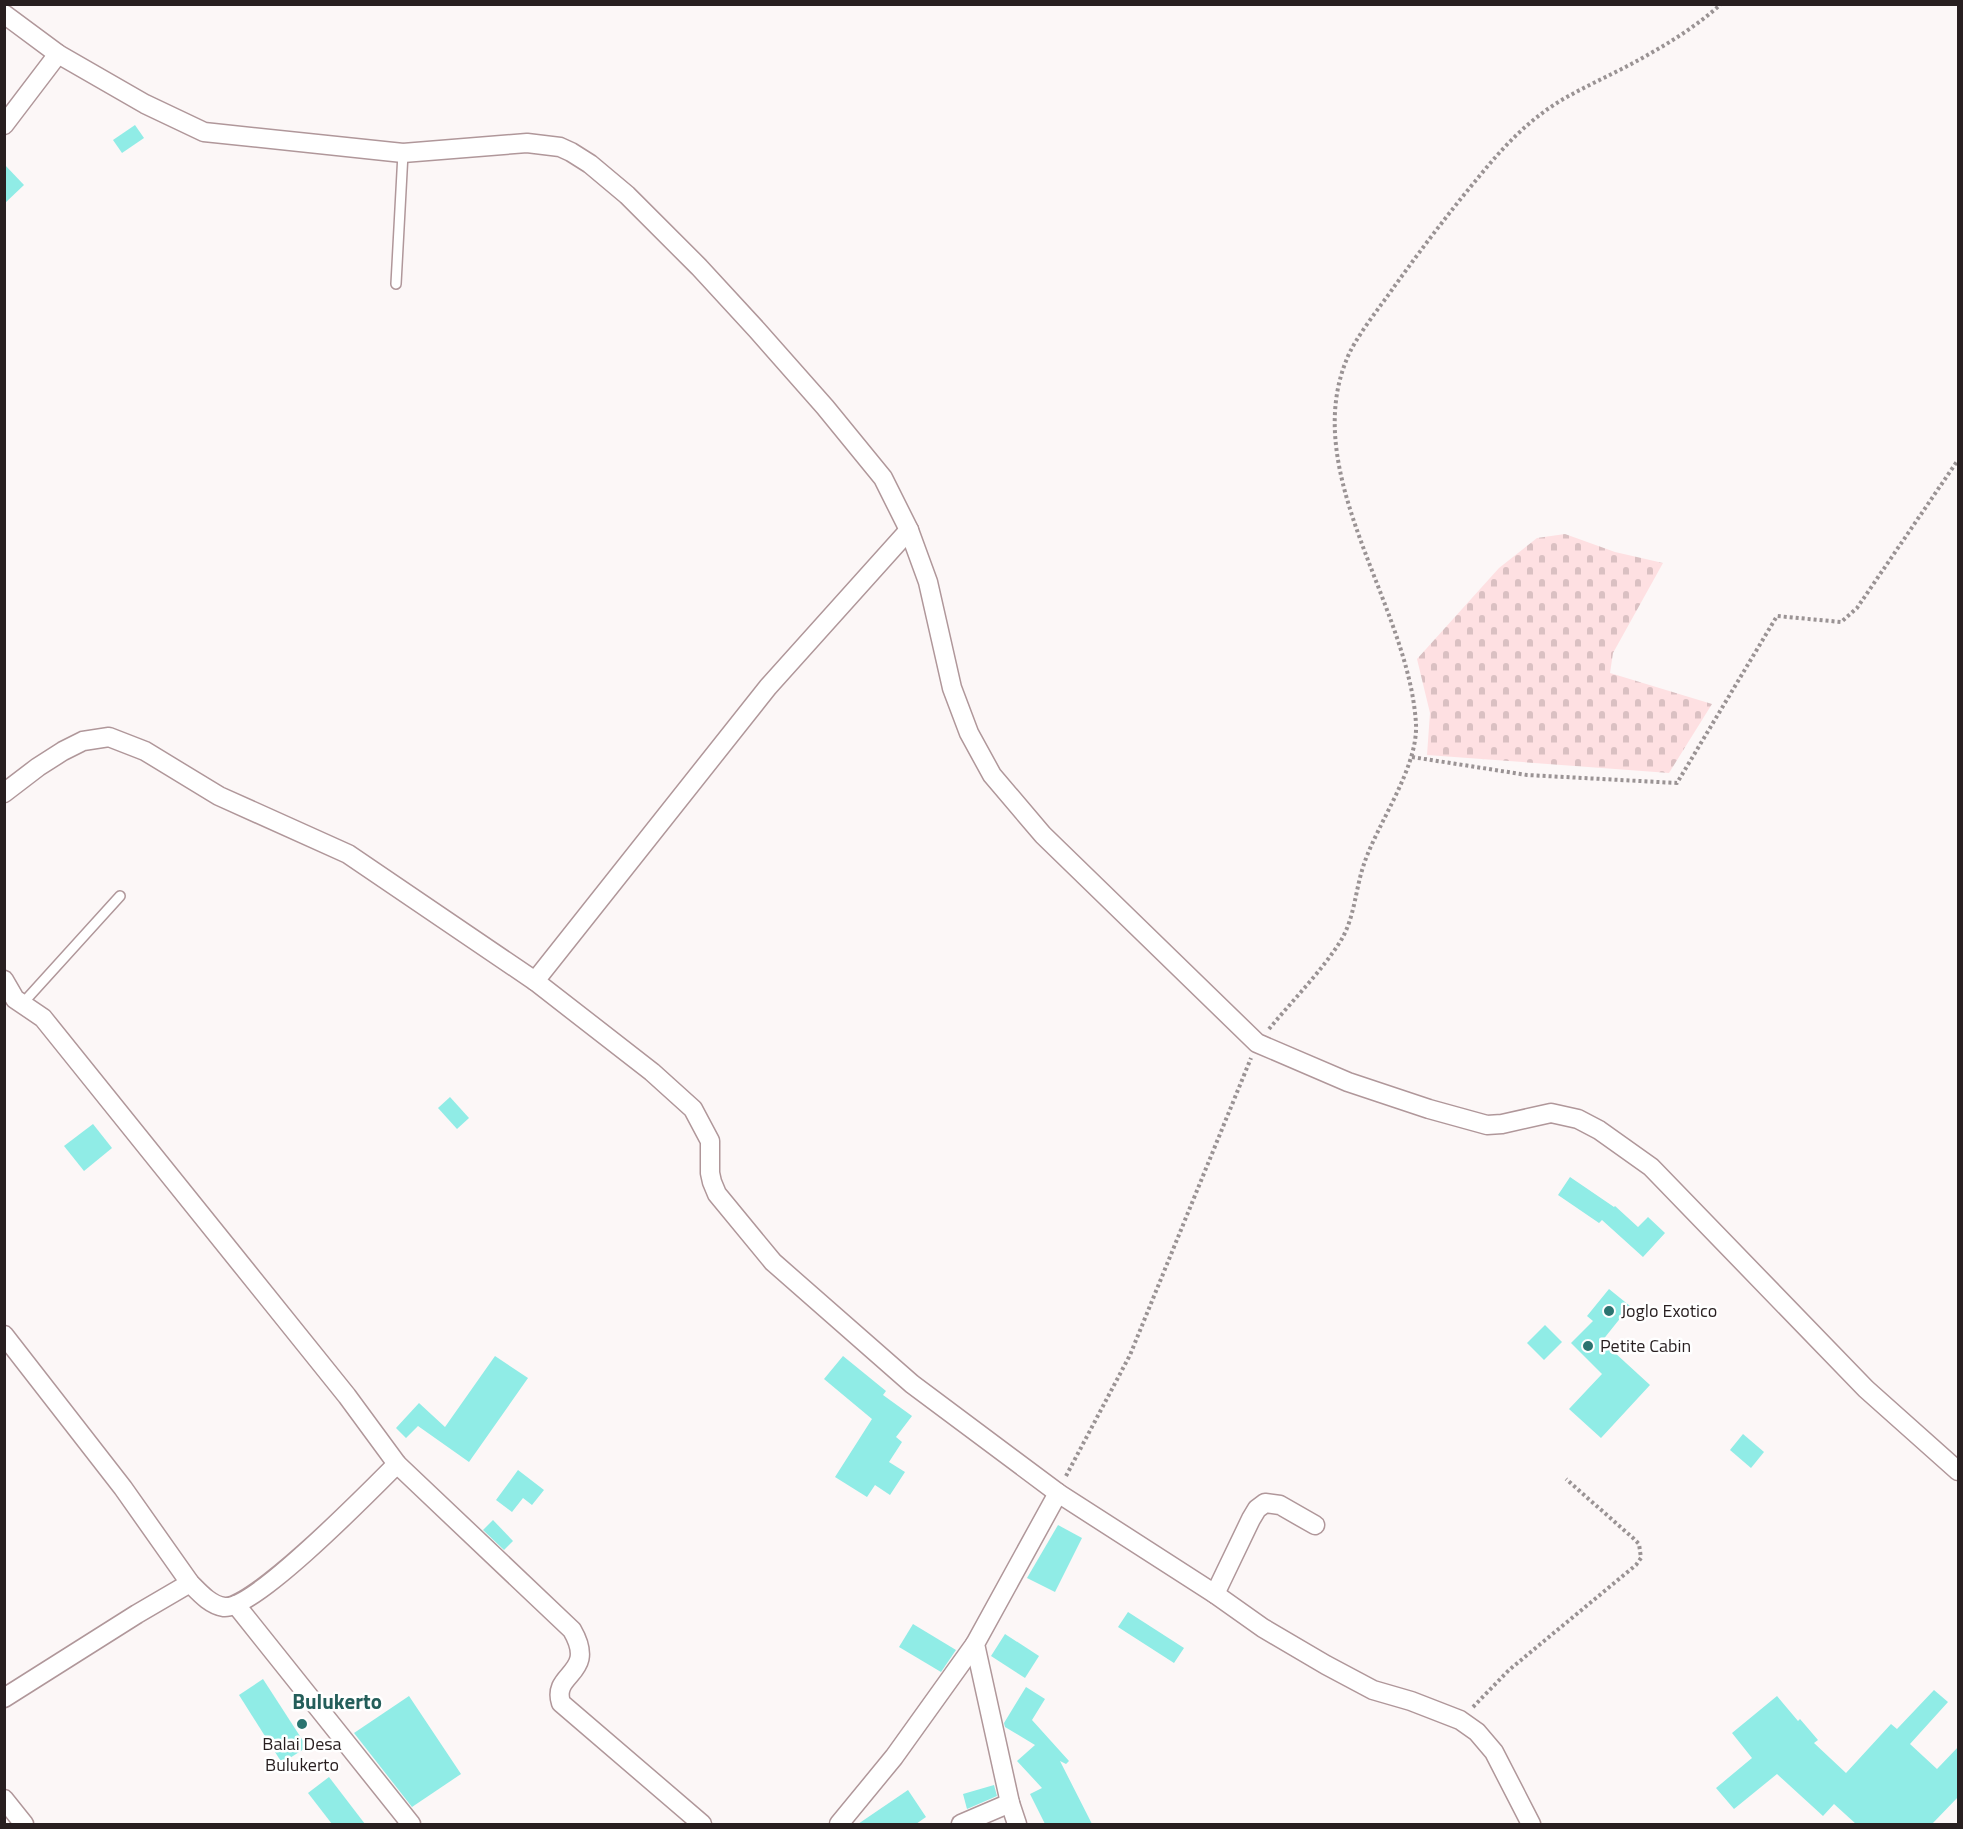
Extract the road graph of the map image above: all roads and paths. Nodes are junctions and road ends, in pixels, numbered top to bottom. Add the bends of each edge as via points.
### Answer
1 (1721, 4) edge
2 (4, 14) edge
3 (58, 54) junction
4 (4, 125) edge
5 (403, 153) junction
6 (396, 284) dead end
7 (1959, 460) edge
8 (909, 530) junction
9 (1412, 757) junction
10 (4, 793) edge
11 (120, 896) dead end
12 (4, 980) edge
13 (534, 981) junction
14 (14, 1005) edge
15 (1257, 1043) junction
16 (4, 1335) edge
17 (397, 1464) junction
18 (1958, 1468) edge
19 (1566, 1479) dead end
20 (1058, 1493) junction
21 (1315, 1525) dead end
22 (190, 1583) junction
23 (1215, 1594) junction
24 (236, 1605) junction
25 (975, 1644) junction
26 (4, 1698) edge
27 (1460, 1720) junction
28 (4, 1799) edge
29 (1010, 1803) junction
30 (24, 1824) edge
31 (411, 1824) edge
32 (702, 1824) edge
33 (839, 1824) edge
34 (961, 1824) edge
35 (1017, 1824) edge
36 (1531, 1824) edge

1 - 9 path via 1643,58 1560,100 1530,121 1445,216 1346,359 1335,400 1335,440 1351,512 1386,605 1412,692 1416,728
2 - 3 street
3 - 4 street
3 - 5 street via 145,104 204,132
5 - 6 lane
5 - 8 street via 527,143 560,147 590,164 691,259 825,407 883,478
7 - 9 path via 1857,608 1841,622 1777,616 1677,783 1527,775
8 - 13 street via 768,687
8 - 15 street via 928,582 951,688 992,775 1043,835
9 - 15 path via 1364,862 1351,921 1341,940
10 - 13 street via 63,751 83,741 108,737 145,751 219,796 348,854
11 - 14 lane
12 - 14 street
13 - 20 street via 652,1072 693,1109 710,1141 710,1173 717,1194 773,1262 912,1384
14 - 17 street via 43,1018 347,1396
15 - 18 street via 1348,1082 1487,1125 1551,1113 1578,1119 1599,1130 1651,1167 1866,1389
15 - 20 path via 1130,1355
16 - 22 street via 123,1488
17 - 24 street via 328,1532 253,1596
17 - 32 street via 572,1630 581,1659 561,1685 561,1702
19 - 27 path via 1639,1544 1641,1558 1509,1670
20 - 23 street
20 - 25 street
21 - 23 street via 1280,1505 1265,1503 1251,1519
22 - 24 street via 216,1604
22 - 26 street
23 - 27 street via 1263,1628 1373,1690
24 - 31 street
25 - 29 street
25 - 33 street via 894,1757
27 - 36 street via 1494,1752
28 - 30 street
29 - 34 street
29 - 35 street

